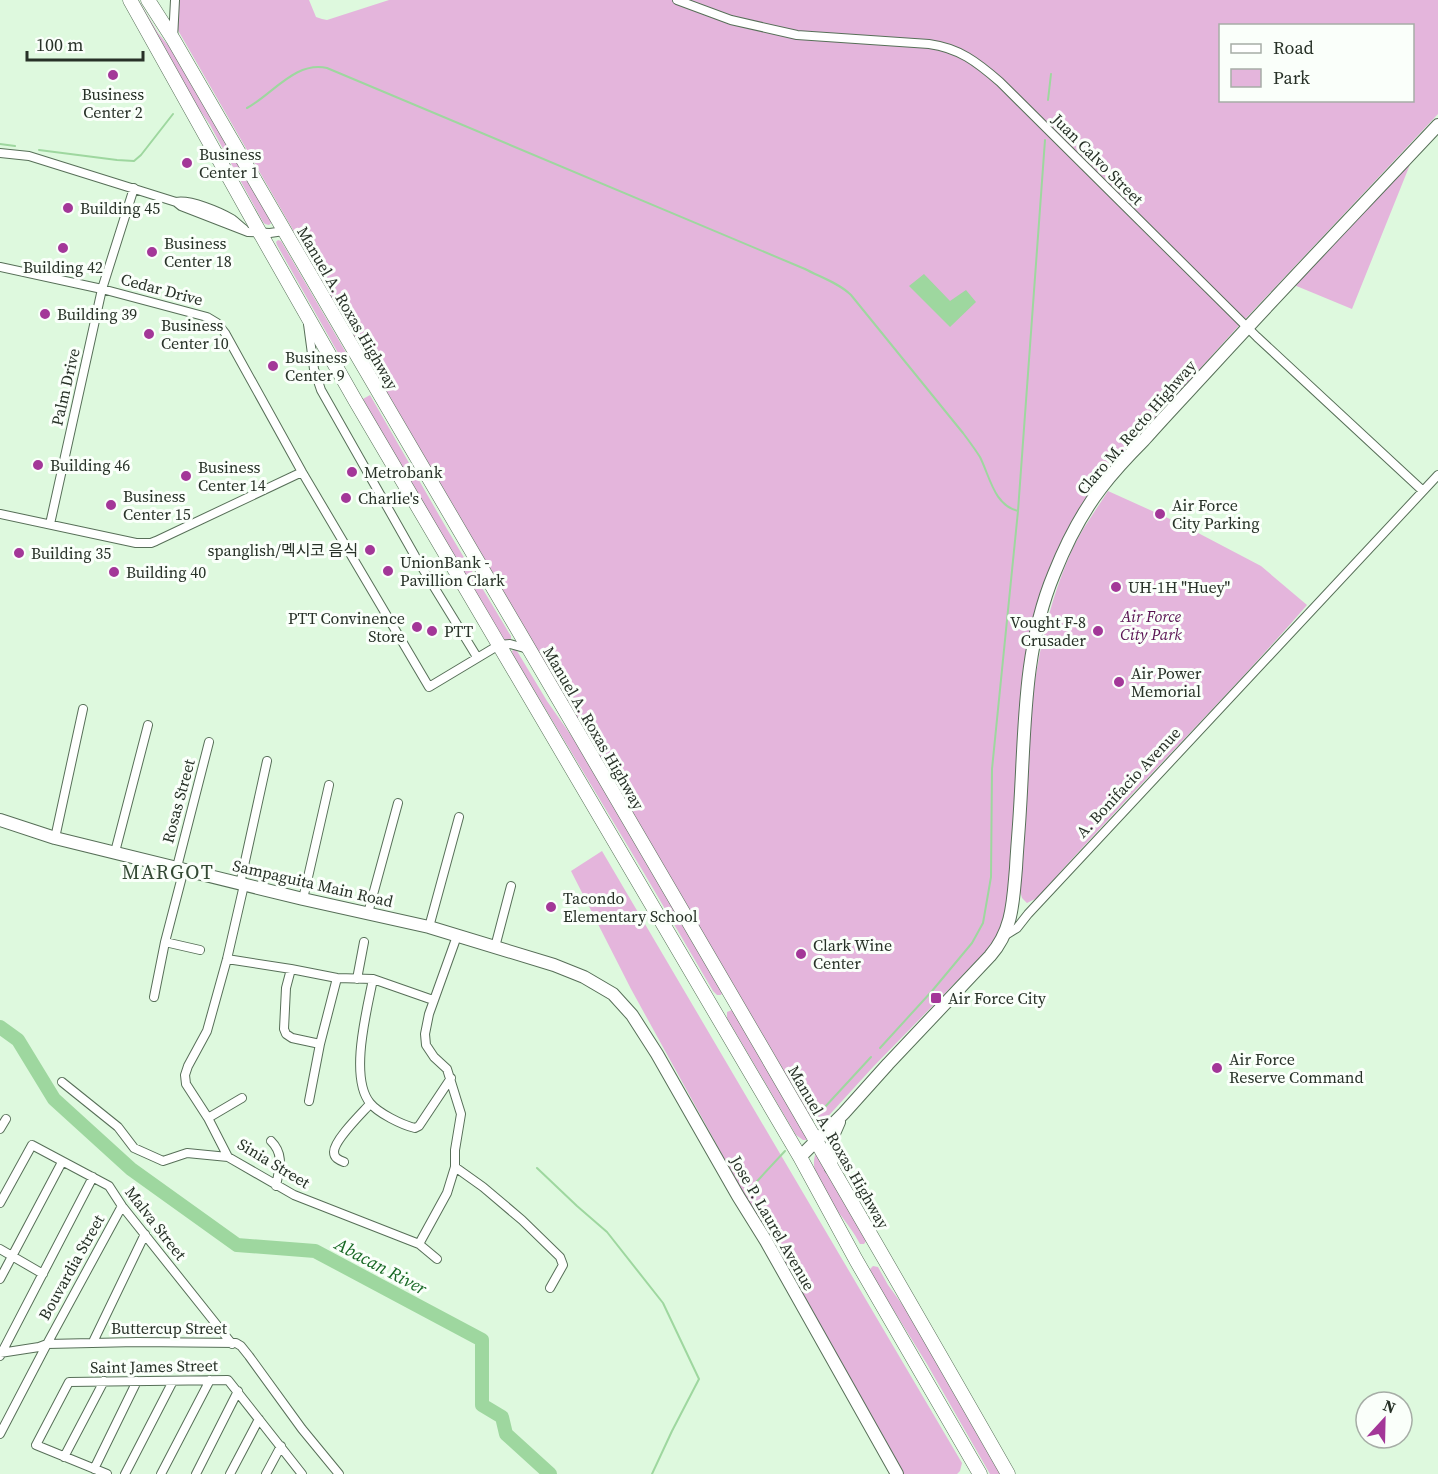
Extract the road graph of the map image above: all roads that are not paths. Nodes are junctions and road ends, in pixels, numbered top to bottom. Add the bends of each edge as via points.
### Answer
1 (120, 0) edge
2 (130, 0) edge
3 (148, 0) edge
4 (175, 0) edge
5 (677, 0) edge
6 (173, 39) junction
7 (162, 57) junction
8 (1438, 125) edge
9 (0, 153) edge
10 (134, 188) junction
11 (284, 231) junction
12 (254, 233) junction
13 (0, 267) edge
14 (102, 289) junction
15 (307, 313) junction
16 (1248, 327) junction
17 (302, 472) junction
18 (1438, 475) edge
19 (1423, 490) junction
20 (0, 514) edge
21 (50, 524) junction
22 (499, 645) junction
23 (528, 649) junction
24 (477, 657) junction
25 (83, 709) dead end
26 (148, 725) dead end
27 (209, 742) dead end
28 (267, 761) dead end
29 (329, 785) dead end
30 (398, 803) dead end
31 (459, 817) dead end
32 (0, 820) edge
33 (55, 838) junction
34 (115, 852) junction
35 (180, 868) junction
36 (242, 884) junction
37 (511, 886) dead end
38 (303, 899) junction
39 (368, 913) junction
40 (429, 927) junction
41 (457, 936) junction
42 (1004, 936) junction
43 (165, 942) junction
44 (364, 942) dead end
45 (495, 947) junction
46 (200, 950) dead end
47 (227, 959) junction
48 (291, 969) junction
49 (338, 978) junction
50 (357, 979) junction
51 (373, 979) junction
52 (613, 994) joint
53 (731, 995) junction
54 (154, 997) dead end
55 (433, 1000) junction
56 (712, 1007) junction
57 (320, 1044) junction
58 (451, 1078) junction
59 (62, 1082) dead end
60 (242, 1098) dead end
61 (309, 1101) dead end
62 (370, 1104) junction
63 (844, 1113) junction
64 (208, 1118) junction
65 (6, 1119) dead end
66 (0, 1129) edge
67 (271, 1141) dead end
68 (817, 1141) junction
69 (228, 1157) junction
70 (800, 1157) junction
71 (62, 1162) junction
72 (344, 1162) dead end
73 (455, 1167) junction
74 (831, 1168) junction
75 (93, 1178) junction
76 (276, 1186) junction
77 (0, 1203) edge
78 (122, 1206) junction
79 (145, 1234) junction
80 (418, 1244) junction
81 (878, 1247) junction
82 (0, 1249) edge
83 (13, 1257) junction
84 (437, 1259) dead end
85 (856, 1260) junction
86 (43, 1274) junction
87 (0, 1279) edge
88 (550, 1288) dead end
89 (93, 1342) junction
90 (236, 1345) junction
91 (44, 1346) junction
92 (1, 1354) edge
93 (210, 1380) junction
94 (137, 1381) junction
95 (173, 1381) junction
96 (104, 1382) junction
97 (237, 1391) junction
98 (259, 1419) junction
99 (0, 1434) edge
100 (281, 1446) junction
101 (64, 1457) junction
102 (94, 1469) junction
103 (300, 1473) edge
104 (107, 1474) edge
105 (125, 1474) edge
106 (161, 1474) edge
107 (196, 1474) edge
108 (230, 1474) edge
109 (266, 1474) edge
110 (339, 1474) edge
111 (897, 1474) edge
112 (980, 1474) edge
113 (1008, 1474) edge

1 - 7 main road
2 - 7 main road
3 - 6 main road, Manuel A. Roxas Highway
4 - 6 street
5 - 16 street, Juan Calvo Street via 731,20 797,35 945,46 978,63
6 - 11 main road, Manuel A. Roxas Highway
7 - 12 main road
8 - 16 main road, Claro M. Recto Highway
9 - 10 street via 29,156
10 - 12 street via 211,209
10 - 14 street, Palm Drive
11 - 12 street
11 - 23 main road, Manuel A. Roxas Highway
12 - 15 main road
13 - 14 street, Cedar Drive
14 - 17 street, Cedar Drive via 217,323
14 - 21 street, Palm Drive
15 - 22 main road
15 - 24 street via 314,369 321,390
16 - 19 street, Juan Calvo Street
16 - 42 main road, Claro M. Recto Highway via 1102,487 1074,531 1052,578 1030,664 1015,887
17 - 21 street via 151,543
17 - 24 street, Cedar Drive via 429,687
18 - 19 street, A. Bonifacio Avenue
19 - 42 street, A. Bonifacio Avenue via 1017,928
20 - 21 street
22 - 23 street
22 - 24 street
22 - 56 main road
23 - 53 main road, Manuel A. Roxas Highway
25 - 33 street
26 - 34 street
27 - 35 street, Rosas Street
28 - 36 street, Sinia Street
29 - 38 street
30 - 39 street
31 - 40 street
32 - 33 main road, Sampaguita Main Road
33 - 34 main road, Sampaguita Main Road
34 - 35 main road, Sampaguita Main Road
35 - 36 main road, Sampaguita Main Road
35 - 43 street, Rosas Street
36 - 38 main road, Sampaguita Main Road
36 - 47 street, Sinia Street
37 - 45 street
38 - 39 main road, Sampaguita Main Road
39 - 40 main road, Sampaguita Main Road
40 - 41 main road, Sampaguita Main Road
41 - 45 main road, Sampaguita Main Road
41 - 55 street
42 - 63 main road, A. Bonifacio Avenue via 990,956
43 - 46 street
43 - 54 street, Rosas Street
44 - 50 street
45 - 52 main road, Sampaguita Main Road via 554,965
47 - 48 street
47 - 64 street, Sinia Street via 207,1031 185,1075 186,1084
48 - 49 street
48 - 57 street via 286,988 286,1035
49 - 50 street
49 - 57 street
50 - 51 street
51 - 55 street
51 - 62 street via 359,1072
52 - 111 main road, Jose P. Laurel Avenue via 657,1054
53 - 56 main road
53 - 68 main road, Manuel A. Roxas Highway
55 - 58 street via 426,1045
56 - 70 main road
57 - 61 street
58 - 62 street via 415,1128
58 - 73 street via 461,1114
59 - 69 street via 118,1127 134,1148 153,1157 163,1161 187,1152
60 - 64 street
62 - 72 street via 335,1147 336,1158
63 - 68 main road, A. Bonifacio Avenue
63 - 74 main road, A. Bonifacio Avenue via 832,1138
64 - 69 street, Sinia Street
65 - 66 street
67 - 76 street via 280,1154
68 - 70 main road, A. Bonifacio Avenue
68 - 74 main road, Manuel A. Roxas Highway
69 - 76 street, Sinia Street
70 - 85 main road
71 - 75 street, Malva Street
71 - 77 street, Malva Street via 32,1145
71 - 83 street
73 - 80 street via 447,1193
73 - 88 street via 522,1220 560,1257 563,1265
74 - 81 main road, Manuel A. Roxas Highway
75 - 78 street, Malva Street via 109,1186
75 - 86 street
76 - 80 street, Sinia Street
78 - 79 street, Malva Street
78 - 91 street, Bouvardia Street
79 - 89 street
79 - 90 street, Malva Street
80 - 84 street, Sinia Street
81 - 85 main road
81 - 113 main road, Manuel A. Roxas Highway
82 - 83 street
83 - 86 street
83 - 87 street
85 - 112 main road
86 - 92 street
89 - 90 street, Buttercup Street
89 - 91 street, Buttercup Street
90 - 91 street, Buttercup Street
90 - 110 street, Malva Street via 249,1356
91 - 92 street, Buttercup Street
91 - 99 street, Bouvardia Street
93 - 95 street, Saint James Street
93 - 97 street, Saint James Street via 228,1380
93 - 106 street
94 - 95 street, Saint James Street
94 - 96 street, Saint James Street
94 - 102 street
95 - 105 street
96 - 101 street
96 - 101 street, Saint James Street via 69,1382 36,1445
97 - 98 street, Saint James Street
97 - 107 street
98 - 100 street, Saint James Street
98 - 108 street
100 - 103 street, Saint James Street
100 - 109 street
101 - 102 street
102 - 104 street

